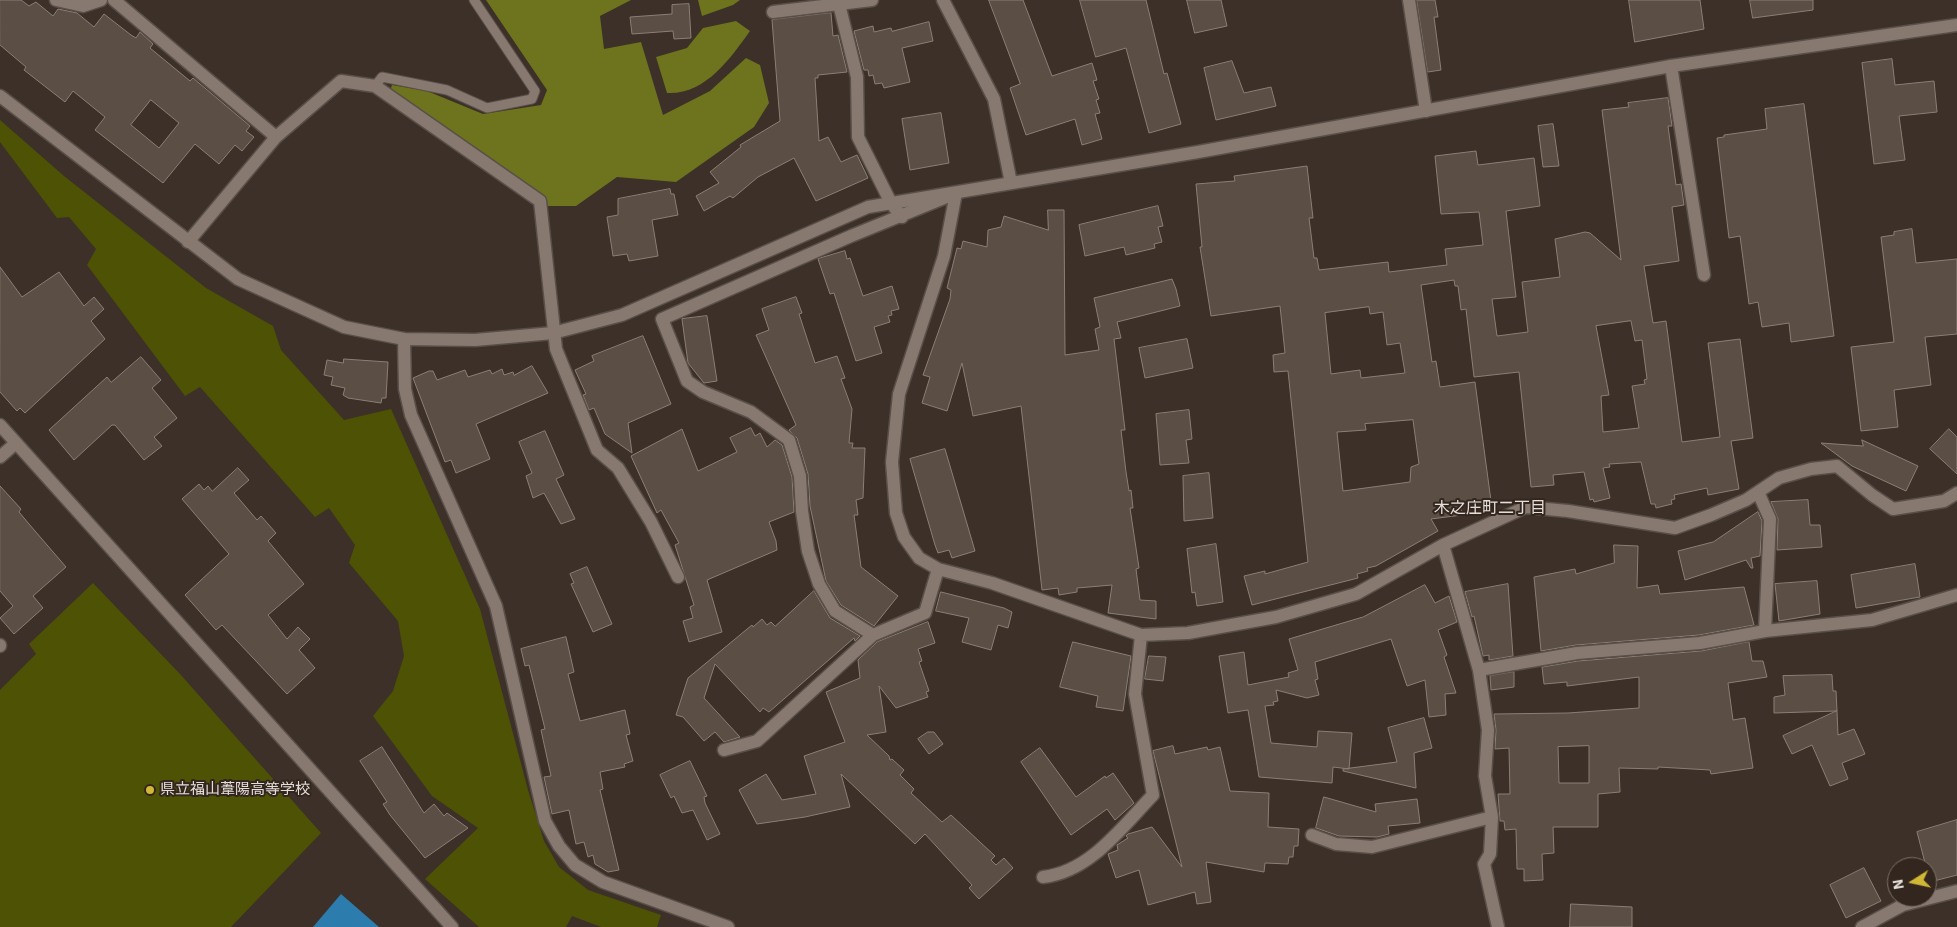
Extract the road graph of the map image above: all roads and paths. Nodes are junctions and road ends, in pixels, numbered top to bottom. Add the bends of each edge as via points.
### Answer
1 (56, 0) edge
2 (101, 0) edge
3 (114, 0) edge
4 (474, 0) edge
5 (872, 0) edge
6 (943, 0) edge
7 (1409, 0) edge
8 (839, 2) edge
9 (773, 12) dead end
10 (1957, 25) edge
11 (1671, 66) junction
12 (375, 86) junction
13 (0, 96) edge
14 (1426, 111) junction
15 (276, 136) junction
16 (1011, 183) junction
17 (956, 193) junction
18 (891, 203) junction
19 (902, 217) junction
20 (188, 242) junction
21 (1704, 275) dead end
22 (553, 333) junction
23 (404, 339) junction
24 (0, 425) edge
25 (16, 443) junction
26 (0, 457) edge
27 (1758, 492) junction
28 (1957, 493) edge
29 (1443, 545) junction
30 (938, 569) junction
31 (678, 578) dead end
32 (1957, 595) edge
33 (1765, 631) junction
34 (873, 635) junction
35 (1142, 635) junction
36 (1479, 670) junction
37 (724, 750) dead end
38 (1492, 817) junction
39 (1312, 835) dead end
40 (1042, 877) dead end
41 (1957, 891) edge
42 (452, 927) edge
43 (728, 927) edge
44 (1498, 927) edge
45 (1862, 927) edge

1 - 2 street via 84,6
3 - 15 street
4 - 12 lane via 535,91 532,99 487,108 447,90 382,77
5 - 8 street
6 - 16 street via 994,99
7 - 14 street
8 - 9 street
8 - 18 street via 857,77 858,137
10 - 11 street
11 - 14 street
11 - 21 street
12 - 15 street via 341,81
12 - 22 street via 540,201
13 - 20 street
14 - 16 street
15 - 20 street
16 - 17 street
17 - 18 street
17 - 19 street
17 - 30 street via 944,256 899,394 892,462 896,513 904,537 919,558
18 - 19 street
18 - 22 street via 868,207 622,315
19 - 34 street via 851,236 662,320 687,381 703,392 751,412 789,440 800,476 808,551 818,584 835,611
20 - 23 street via 238,280 344,327
22 - 23 street via 475,340
22 - 31 street via 556,349 597,450 618,468 651,522
23 - 43 street via 405,389 411,415 496,606 545,821 559,846 575,865 603,882
24 - 25 street
25 - 26 street
25 - 42 street
27 - 28 street via 1778,478 1837,466 1893,509 1944,501
27 - 29 street via 1675,528 1526,507
27 - 33 street via 1770,519
29 - 35 street via 1356,594 1276,617 1188,633
29 - 36 street
30 - 34 street via 925,613
30 - 35 street via 992,583
32 - 33 street via 1872,620
33 - 36 street via 1700,643 1577,652
34 - 37 street via 757,741
35 - 40 street via 1135,694 1153,795 1094,855 1058,875
36 - 38 street via 1488,730 1485,776
38 - 39 street via 1372,847 1336,844
38 - 44 street via 1490,854 1484,864
41 - 45 street via 1903,905

